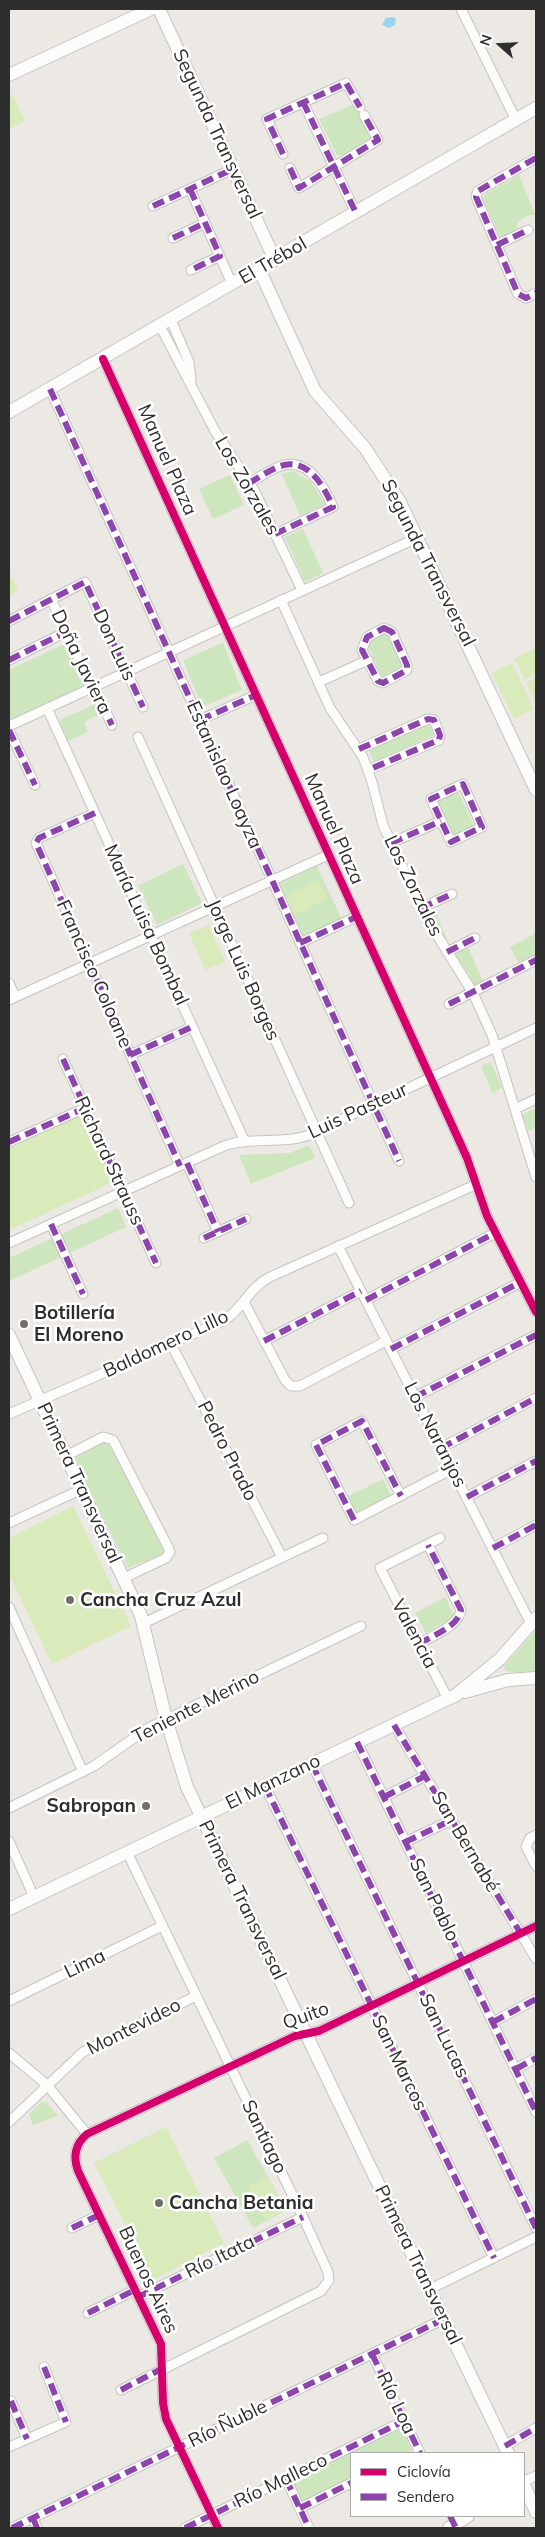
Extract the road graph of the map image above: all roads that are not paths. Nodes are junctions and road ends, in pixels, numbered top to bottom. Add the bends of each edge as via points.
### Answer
1 (151, 9) edge
2 (159, 9) edge
3 (461, 9) edge
4 (9, 75) edge
5 (303, 102) junction
6 (536, 108) edge
7 (516, 120) junction
8 (283, 154) dead end
9 (536, 158) edge
10 (334, 167) junction
11 (290, 168) dead end
12 (233, 169) junction
13 (190, 189) junction
14 (153, 206) dead end
15 (356, 213) junction
16 (205, 223) junction
17 (528, 230) dead end
18 (173, 238) dead end
19 (497, 246) junction
20 (220, 256) junction
21 (275, 260) junction
22 (259, 269) junction
23 (191, 270) dead end
24 (232, 284) junction
25 (536, 293) edge
26 (166, 323) junction
27 (103, 359) junction
28 (50, 388) junction
29 (9, 412) edge
30 (249, 483) junction
31 (275, 534) junction
32 (419, 537) junction
33 (302, 590) junction
34 (51, 599) junction
35 (281, 600) junction
36 (9, 621) edge
37 (224, 626) junction
38 (66, 632) junction
39 (168, 652) junction
40 (9, 660) edge
41 (368, 660) junction
42 (126, 672) junction
43 (319, 682) junction
44 (93, 687) junction
45 (256, 695) junction
46 (143, 707) dead end
47 (47, 708) junction
48 (200, 720) junction
49 (112, 724) dead end
50 (9, 726) edge
51 (9, 730) edge
52 (138, 737) dead end
53 (359, 749) junction
54 (368, 770) junction
55 (35, 785) dead end
56 (536, 790) edge
57 (95, 813) junction
58 (441, 821) junction
59 (391, 843) junction
60 (328, 855) junction
61 (272, 880) junction
62 (452, 894) dead end
63 (214, 906) junction
64 (421, 908) junction
65 (356, 917) junction
66 (150, 935) junction
67 (475, 938) dead end
68 (300, 943) junction
69 (447, 952) junction
70 (536, 960) edge
71 (88, 963) junction
72 (9, 983) edge
73 (474, 992) junction
74 (12, 998) edge
75 (449, 1004) dead end
76 (192, 1027) junction
77 (536, 1028) edge
78 (495, 1048) junction
79 (130, 1055) junction
80 (63, 1059) dead end
81 (430, 1079) junction
82 (536, 1098) edge
83 (374, 1105) junction
84 (85, 1108) junction
85 (515, 1109) junction
86 (316, 1131) junction
87 (10, 1139) edge
88 (245, 1142) junction
89 (399, 1161) dead end
90 (184, 1164) junction
91 (536, 1177) edge
92 (477, 1184) junction
93 (123, 1192) junction
94 (349, 1202) dead end
95 (246, 1219) dead end
96 (51, 1224) junction
97 (218, 1232) junction
98 (496, 1233) junction
99 (204, 1238) dead end
100 (9, 1243) edge
101 (338, 1246) junction
102 (156, 1263) dead end
103 (521, 1282) junction
104 (361, 1291) junction
105 (84, 1294) dead end
106 (366, 1300) junction
107 (244, 1302) junction
108 (536, 1312) edge
109 (9, 1335) edge
110 (536, 1335) edge
111 (264, 1341) junction
112 (171, 1344) junction
113 (389, 1345) junction
114 (415, 1397) junction
115 (536, 1398) edge
116 (40, 1401) junction
117 (9, 1414) edge
118 (441, 1448) junction
119 (66, 1456) junction
120 (536, 1461) edge
121 (452, 1469) junction
122 (82, 1489) junction
123 (401, 1496) junction
124 (467, 1497) junction
125 (9, 1523) edge
126 (536, 1524) edge
127 (323, 1538) dead end
128 (440, 1538) dead end
129 (428, 1545) junction
130 (492, 1548) junction
131 (282, 1558) junction
132 (124, 1578) junction
133 (9, 1607) edge
134 (533, 1621) edge
135 (144, 1623) junction
136 (361, 1626) dead end
137 (419, 1644) junction
138 (494, 1665) junction
139 (536, 1678) edge
140 (503, 1681) junction
141 (452, 1697) junction
142 (166, 1719) junction
143 (394, 1724) junction
144 (357, 1742) junction
145 (312, 1764) junction
146 (84, 1772) junction
147 (425, 1776) junction
148 (265, 1786) junction
149 (384, 1798) junction
150 (9, 1808) edge
151 (202, 1816) junction
152 (452, 1820) junction
153 (536, 1834) edge
154 (9, 1841) edge
155 (405, 1842) junction
156 (127, 1852) junction
157 (536, 1866) edge
158 (34, 1897) junction
159 (9, 1909) edge
160 (162, 1926) junction
161 (536, 1926) edge
162 (521, 1934) junction
163 (536, 1959) edge
164 (463, 1962) junction
165 (418, 1983) junction
166 (196, 1996) junction
167 (536, 2000) edge
168 (9, 2001) edge
169 (372, 2006) junction
170 (492, 2022) junction
171 (307, 2034) junction
172 (9, 2053) edge
173 (536, 2058) edge
174 (229, 2067) junction
175 (516, 2069) junction
176 (47, 2086) junction
177 (536, 2112) edge
178 (9, 2122) edge
179 (87, 2134) junction
180 (99, 2215) junction
181 (303, 2217) junction
182 (72, 2228) dead end
183 (536, 2228) edge
184 (536, 2237) edge
185 (494, 2258) junction
186 (430, 2289) junction
187 (137, 2294) junction
188 (88, 2313) dead end
189 (444, 2319) junction
190 (372, 2354) junction
191 (44, 2367) dead end
192 (163, 2368) junction
193 (121, 2390) dead end
194 (11, 2401) dead end
195 (404, 2421) junction
196 (536, 2428) edge
197 (27, 2439) junction
198 (9, 2447) edge
199 (178, 2448) junction
200 (507, 2450) edge
201 (417, 2452) edge
202 (286, 2479) junction
203 (350, 2484) edge
204 (525, 2487) edge
205 (300, 2508) junction
206 (536, 2512) edge
207 (212, 2515) junction
208 (466, 2517) edge
209 (33, 2518) junction
210 (452, 2524) edge
211 (12, 2528) edge
212 (37, 2528) edge
213 (185, 2528) edge
214 (218, 2528) edge
215 (309, 2528) edge

1 - 4 main road
2 - 12 main road, Segunda Transversal
3 - 7 street
5 - 8 street via 267,119
5 - 10 street
5 - 10 street via 346,82 378,140
6 - 7 main road, El Trébol
7 - 15 main road, El Trébol
9 - 19 street via 478,191 476,197
10 - 11 street via 299,188
10 - 15 street
12 - 13 street
12 - 21 main road, Segunda Transversal
13 - 14 street
13 - 16 street
15 - 21 main road, El Trébol
16 - 18 street
16 - 20 street
17 - 19 street
19 - 25 street via 518,294 526,298
20 - 23 street
20 - 24 street
21 - 22 main road, El Trébol
22 - 24 main road, El Trébol
22 - 32 main road, Segunda Transversal via 315,391 375,462
24 - 26 main road, El Trébol
26 - 27 main road, El Trébol
26 - 30 street, Los Zorzales via 180,366 215,431
27 - 28 main road, El Trébol
27 - 37 street, Manuel Plaza
28 - 29 main road, El Trébol
28 - 39 street, Estanislao Loayza
30 - 31 street, Los Zorzales
30 - 31 street via 284,465 296,465 312,473 323,484 333,507
31 - 33 street, Los Zorzales
32 - 33 street
32 - 56 main road, Segunda Transversal
33 - 35 street
34 - 36 street
34 - 38 street, Doña Javiera
34 - 42 street, Don Luis via 85,582
35 - 37 street
35 - 43 street, Los Zorzales
37 - 39 street
37 - 45 street, Manuel Plaza
38 - 40 street
38 - 44 street, Doña Javiera
39 - 42 street
39 - 48 street, Estanislao Loayza
41 - 41 street via 362,650 367,637 384,628 389,629 408,665 403,674 380,683
41 - 43 street
42 - 44 street
42 - 46 street, Don Luis
43 - 53 street, Los Zorzales via 334,715
44 - 47 street
44 - 49 street, Doña Javiera
45 - 48 street
45 - 60 street, Manuel Plaza
47 - 50 street
47 - 57 street, María Luisa Bombal
48 - 61 street, Estanislao Loayza
51 - 55 street
52 - 63 street, Jorge Luis Borges
53 - 54 street, Los Zorzales
53 - 54 street via 431,718 434,720 440,735 436,743
54 - 59 street, Los Zorzales via 379,816
57 - 66 street, María Luisa Bombal
57 - 71 street, Francisco Coloane via 36,841
58 - 58 street via 451,842 482,827 463,784 431,799
58 - 59 street
59 - 64 street, Los Zorzales
60 - 61 street
60 - 65 street, Manuel Plaza
61 - 63 street
61 - 68 street, Estanislao Loayza
62 - 64 street
63 - 66 street
63 - 86 street, Jorge Luis Borges
64 - 69 street, Los Zorzales
65 - 68 street
65 - 81 street, Manuel Plaza
66 - 71 street
66 - 76 street, María Luisa Bombal
67 - 69 street
68 - 83 street, Estanislao Loayza
69 - 73 street, Los Zorzales
70 - 73 street
71 - 74 street
71 - 79 street, Francisco Coloane
72 - 74 street
73 - 75 street
73 - 78 street, Los Zorzales
76 - 79 street
76 - 88 street, María Luisa Bombal
77 - 78 street, Luis Pasteur
78 - 81 street, Luis Pasteur
78 - 85 street, Los Zorzales
79 - 90 street, Francisco Coloane
80 - 84 street, Richard Strauss
81 - 83 street, Luis Pasteur
81 - 92 street, Manuel Plaza
82 - 85 street
83 - 86 street, Luis Pasteur
83 - 89 street, Estanislao Loayza
84 - 87 street
84 - 93 street, Richard Strauss
85 - 91 street, Los Zorzales
86 - 88 street, Luis Pasteur via 296,1139
86 - 94 street, Jorge Luis Borges
88 - 90 street, Luis Pasteur via 229,1144
90 - 93 street, Luis Pasteur
90 - 97 street, Francisco Coloane
92 - 98 street, Manuel Plaza
92 - 101 street, Baldomero Lillo
93 - 96 street, Luis Pasteur
93 - 102 street, Richard Strauss
95 - 97 street
96 - 100 street, Luis Pasteur
96 - 105 street
97 - 99 street
98 - 103 street, Manuel Plaza
98 - 106 street
101 - 104 street, Los Naranjos
101 - 107 street, Baldomero Lillo via 264,1280
103 - 108 street, Manuel Plaza
103 - 113 street
104 - 106 street, Los Naranjos
104 - 111 street
106 - 113 street, Los Naranjos
107 - 111 street
107 - 112 street, Baldomero Lillo via 225,1320
109 - 116 main road, Primera Transversal
110 - 114 street
111 - 113 street via 286,1383 297,1386
112 - 116 street, Baldomero Lillo
112 - 131 street, Pedro Prado
113 - 114 street, Los Naranjos
114 - 118 street, Los Naranjos
115 - 118 street
116 - 117 street, Baldomero Lillo
116 - 119 main road, Primera Transversal
118 - 121 street, Los Naranjos
119 - 122 main road, Primera Transversal
119 - 132 street via 103,1437 113,1440 168,1547 170,1552 166,1558
120 - 124 street
121 - 123 street
121 - 124 street, Los Naranjos
122 - 125 street
122 - 132 main road, Primera Transversal
123 - 123 street via 362,1421 316,1445 354,1520
124 - 130 street, Los Naranjos
126 - 130 street
127 - 131 street
128 - 129 street
129 - 137 street via 461,1610 454,1623
129 - 137 street, Valencia via 380,1568
130 - 134 street, Los Naranjos
131 - 135 street
132 - 135 main road, Primera Transversal
133 - 146 street
134 - 138 main road, El Manzano
135 - 142 main road, Primera Transversal
136 - 142 street, Teniente Merino
137 - 141 street, Valencia
138 - 140 main road
138 - 141 main road, El Manzano
139 - 140 main road, El Manzano
140 - 141 main road, El Manzano
141 - 143 main road, El Manzano
142 - 146 street, Teniente Merino via 136,1735
142 - 151 main road, Primera Transversal via 187,1787
143 - 144 main road, El Manzano
143 - 147 street, San Bernabé
144 - 145 main road, El Manzano
144 - 149 street, San Pablo
145 - 148 main road, El Manzano
145 - 165 street, San Lucas
146 - 150 street, Teniente Merino
147 - 149 street
147 - 152 street, San Bernabé
148 - 151 main road, El Manzano
148 - 169 street, San Marcos
149 - 155 street, San Pablo
151 - 156 main road, El Manzano
151 - 171 main road, Primera Transversal
152 - 155 street
152 - 162 street, San Bernabé
153 - 157 street via 526,1847
154 - 158 street
155 - 164 street, San Pablo
156 - 158 main road, El Manzano
156 - 160 street, Santiago
158 - 159 main road, El Manzano
160 - 166 street, Santiago
160 - 168 street, Lima
161 - 162 street, Quito
162 - 163 street, San Bernabé
162 - 164 street, Quito
164 - 165 street, Quito
164 - 170 street, San Pablo
165 - 169 street, Quito
165 - 183 street, San Lucas
166 - 174 street, Santiago
166 - 176 street, Montevideo via 88,2048
167 - 170 street
169 - 171 street, Quito via 319,2032
169 - 185 street, San Marcos
170 - 175 street, San Pablo
171 - 174 street, Quito via 295,2036
171 - 186 main road, Primera Transversal
172 - 176 street
173 - 175 street
174 - 179 street, Quito
174 - 181 street, Santiago
175 - 177 street, San Pablo
176 - 178 street, Montevideo
176 - 179 street
179 - 180 street, Buenos Aires via 78,2145 76,2163
180 - 182 street
180 - 187 street, Buenos Aires
181 - 187 street, Río Itata
181 - 192 street, Santiago via 328,2272 324,2289
184 - 185 street
185 - 186 street
186 - 189 main road, Primera Transversal
187 - 188 street, Río Itata
187 - 192 street, Buenos Aires via 161,2344
189 - 190 street, Río Ñuble
189 - 200 main road, Primera Transversal
190 - 195 street, Río Loa
190 - 199 street, Río Ñuble
191 - 197 street via 66,2422
192 - 193 street
192 - 199 street, Buenos Aires via 163,2408
194 - 197 street
195 - 201 street, Río Loa
195 - 202 street, Río Malleco
196 - 200 street
197 - 198 street
199 - 207 street, Buenos Aires
199 - 209 street, Río Ñuble
202 - 205 street
202 - 207 street, Río Malleco
203 - 205 street
204 - 206 main road
205 - 215 street
207 - 213 street, Río Malleco
207 - 214 street, Buenos Aires
208 - 210 main road
209 - 211 street, Río Ñuble
209 - 212 street

